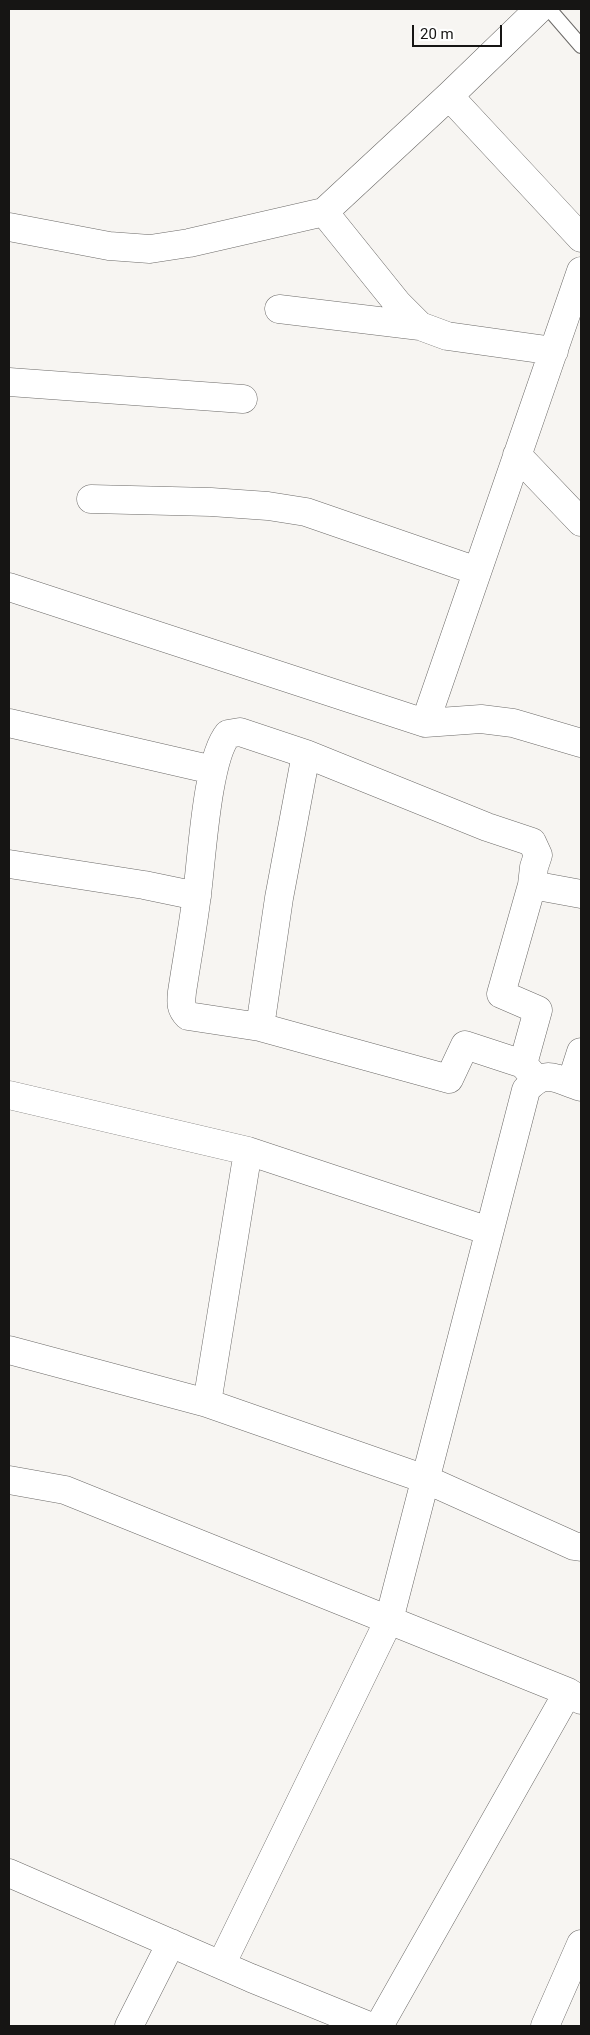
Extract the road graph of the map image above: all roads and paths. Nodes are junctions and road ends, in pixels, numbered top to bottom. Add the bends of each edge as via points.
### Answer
1 (539, 9) edge
2 (549, 9) edge
3 (581, 46) edge
4 (449, 96) junction
5 (324, 212) junction
6 (9, 227) edge
7 (581, 238) edge
8 (581, 271) edge
9 (279, 309) dead end
10 (420, 326) junction
11 (554, 352) junction
12 (9, 382) edge
13 (243, 399) dead end
14 (517, 455) junction
15 (91, 499) dead end
16 (581, 522) edge
17 (477, 571) junction
18 (9, 587) edge
19 (9, 723) edge
20 (424, 723) junction
21 (581, 743) edge
22 (306, 754) junction
23 (213, 770) junction
24 (9, 864) edge
25 (532, 885) junction
26 (581, 894) edge
27 (197, 896) junction
28 (260, 1027) junction
29 (581, 1052) edge
30 (530, 1072) junction
31 (576, 1085) edge
32 (9, 1097) edge
33 (248, 1151) junction
34 (489, 1231) junction
35 (9, 1350) edge
36 (207, 1403) junction
37 (425, 1479) junction
38 (9, 1480) edge
39 (581, 1547) edge
40 (389, 1620) junction
41 (575, 1696) edge
42 (9, 1873) edge
43 (171, 1943) junction
44 (581, 1944) edge
45 (221, 1965) junction
46 (129, 2026) edge
47 (369, 2026) edge
48 (379, 2026) edge
49 (545, 2026) edge

1 - 4 street
2 - 3 lane
4 - 5 street
4 - 7 street
5 - 6 street via 150,249 109,246
5 - 10 street via 398,304
8 - 11 street
9 - 10 street
10 - 11 street via 447,336
11 - 14 street
12 - 13 street
14 - 16 street
14 - 17 street
15 - 17 street via 211,502 306,512
17 - 20 street
18 - 20 street
19 - 23 street
20 - 21 street via 481,719 512,723
22 - 23 street via 240,732 228,734 222,741
22 - 25 street via 532,842 538,855
22 - 28 street
23 - 27 street
24 - 27 street
25 - 26 street
25 - 30 street via 501,994 538,1010
27 - 28 street via 182,992 183,1011 188,1016
28 - 30 street via 449,1079 466,1045
29 - 31 street
30 - 31 street
30 - 34 street
32 - 33 street
33 - 34 street
33 - 36 street
34 - 37 street
35 - 36 street
36 - 37 street
37 - 39 street
37 - 40 street
38 - 40 street via 65,1490
40 - 41 street
40 - 45 street
41 - 48 street
42 - 43 street
43 - 45 street
43 - 46 street
44 - 49 street
45 - 47 street

